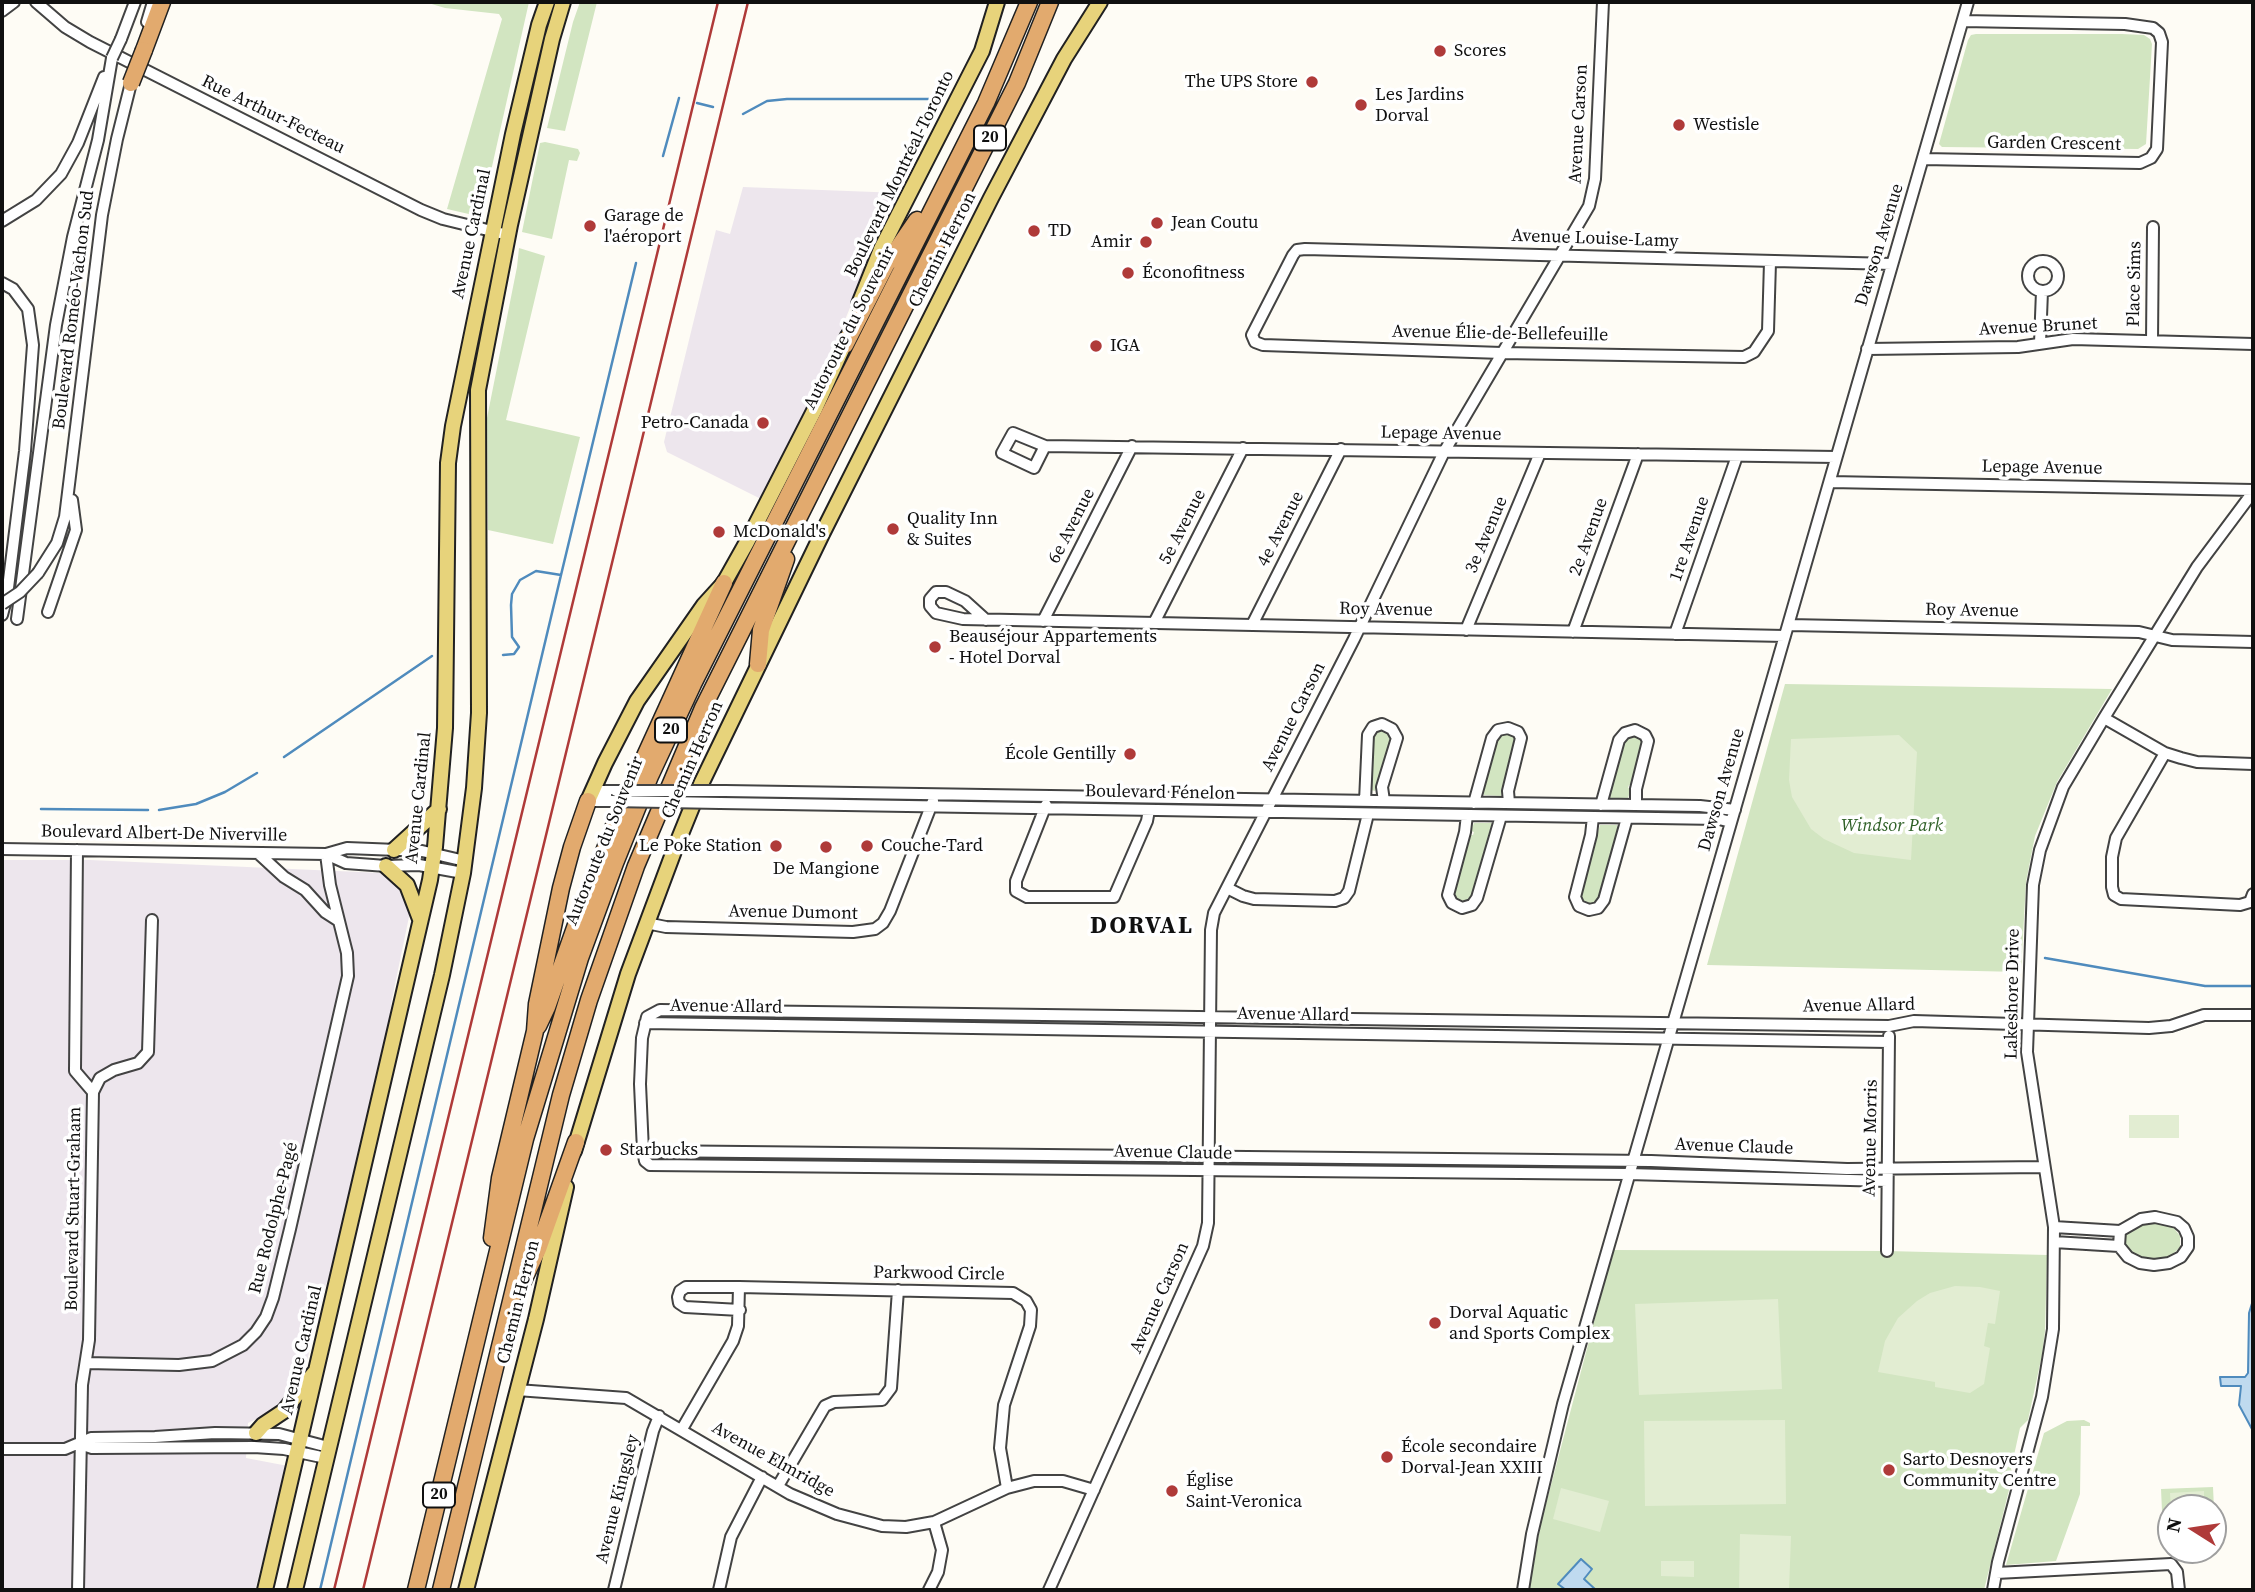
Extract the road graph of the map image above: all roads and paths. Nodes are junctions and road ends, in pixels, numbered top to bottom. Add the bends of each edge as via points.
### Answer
1 (14, 2) edge
2 (36, 2) edge
3 (135, 2) edge
4 (153, 2) edge
5 (162, 2) edge
6 (545, 2) edge
7 (563, 2) edge
8 (997, 2) edge
9 (1029, 2) edge
10 (1100, 2) edge
11 (1603, 2) edge
12 (1968, 2) edge
13 (1049, 3) edge
14 (2, 11) edge
15 (1963, 20) junction
16 (142, 49) junction
17 (109, 71) junction
18 (131, 83) joint
19 (1923, 159) junction
20 (951, 173) junction
21 (2, 221) edge
22 (2153, 227) dead end
23 (492, 231) junction
24 (508, 234) junction
25 (1297, 250) joint
26 (1562, 256) junction
27 (1770, 262) junction
28 (1892, 264) junction
29 (2, 283) edge
30 (2042, 291) dead end
31 (2152, 341) junction
32 (2040, 344) junction
33 (2253, 344) edge
34 (845, 345) junction
35 (1867, 349) junction
36 (1502, 353) junction
37 (1045, 446) dead end
38 (1132, 446) junction
39 (1243, 448) junction
40 (1341, 449) junction
41 (1444, 452) junction
42 (1539, 453) junction
43 (1638, 454) junction
44 (1737, 456) junction
45 (1836, 457) junction
46 (1830, 482) junction
47 (70, 483) junction
48 (2253, 491) edge
49 (803, 509) junction
50 (724, 583) junction
51 (2, 604) edge
52 (48, 612) dead end
53 (2, 615) edge
54 (17, 619) dead end
55 (986, 620) junction
56 (1043, 621) junction
57 (1154, 623) junction
58 (1252, 625) junction
59 (1788, 625) junction
60 (1359, 628) junction
61 (1466, 630) junction
62 (1573, 632) junction
63 (1675, 634) junction
64 (1785, 636) junction
65 (2154, 636) junction
66 (2253, 642) edge
67 (758, 664) junction
68 (2104, 718) junction
69 (2165, 752) junction
70 (2253, 764) edge
71 (933, 795) junction
72 (590, 796) junction
73 (614, 796) junction
74 (1050, 796) junction
75 (1272, 799) junction
76 (1366, 801) junction
77 (1384, 801) junction
78 (1474, 803) junction
79 (1509, 803) junction
80 (1601, 805) junction
81 (1636, 805) junction
82 (931, 807) junction
83 (1045, 808) junction
84 (439, 809) junction
85 (1149, 810) junction
86 (1735, 810) junction
87 (1265, 812) junction
88 (1368, 814) junction
89 (1467, 815) junction
90 (1501, 816) junction
91 (1593, 817) junction
92 (1627, 818) junction
93 (1731, 822) junction
94 (4, 849) edge
95 (394, 849) junction
96 (77, 850) junction
97 (258, 853) junction
98 (326, 854) junction
99 (433, 860) junction
100 (386, 866) junction
101 (464, 867) junction
102 (1227, 888) junction
103 (2253, 894) edge
104 (152, 920) dead end
105 (421, 920) junction
106 (339, 921) junction
107 (646, 923) junction
108 (843, 1013) junction
109 (1020, 1015) junction
110 (2253, 1015) edge
111 (1210, 1018) junction
112 (1440, 1020) junction
113 (645, 1023) junction
114 (1672, 1023) junction
115 (2027, 1024) junction
116 (843, 1026) junction
117 (1889, 1026) junction
118 (1019, 1029) junction
119 (535, 1031) junction
120 (1210, 1031) junction
121 (1439, 1035) junction
122 (1667, 1039) junction
123 (1889, 1042) junction
124 (93, 1092) junction
125 (576, 1142) junction
126 (643, 1152) junction
127 (1007, 1155) junction
128 (1209, 1157) junction
129 (1423, 1159) junction
130 (1632, 1161) junction
131 (1888, 1167) junction
132 (2044, 1167) junction
133 (1007, 1169) junction
134 (1208, 1171) junction
135 (1422, 1173) junction
136 (1628, 1174) junction
137 (1888, 1181) junction
138 (2054, 1227) junction
139 (2120, 1231) junction
140 (2054, 1242) junction
141 (2119, 1246) junction
142 (1887, 1251) dead end
143 (740, 1287) junction
144 (898, 1290) junction
145 (740, 1310) junction
146 (508, 1314) junction
147 (481, 1322) junction
148 (86, 1363) junction
149 (317, 1370) junction
150 (517, 1390) junction
151 (659, 1416) junction
152 (682, 1429) junction
153 (256, 1433) junction
154 (80, 1444) junction
155 (299, 1446) junction
156 (2, 1449) edge
157 (327, 1452) junction
158 (762, 1477) junction
159 (778, 1486) junction
160 (1007, 1488) junction
161 (1094, 1490) junction
162 (934, 1522) junction
163 (1996, 1573) junction
164 (78, 1590) edge
165 (265, 1590) edge
166 (295, 1590) edge
167 (415, 1590) edge
168 (441, 1590) edge
169 (466, 1590) edge
170 (614, 1590) edge
171 (719, 1590) edge
172 (929, 1590) edge
173 (1049, 1590) edge
174 (1523, 1590) edge
175 (1993, 1590) edge
176 (2179, 1590) edge

1 - 14 street
2 - 23 street, Rue Arthur-Fecteau via 90,42 421,210
3 - 17 street, bridge
4 - 16 street
5 - 16 highway
6 - 23 main road, Avenue Cardinal
7 - 24 main road, Avenue Cardinal
8 - 34 main road, Boulevard Montréal-Toronto via 982,51 881,249
9 - 20 highway, Autoroute du Souvenir / 20
10 - 67 main road, Chemin Herron via 1064,59 991,198
11 - 26 street, Avenue Carson via 1594,190
12 - 15 street, Dawson Avenue
13 - 49 highway, 20 via 1017,83
15 - 19 street, Dawson Avenue
15 - 19 street, Garden Crescent via 2153,28 2162,42 2157,149 2140,163
16 - 18 highway, bridge
17 - 21 street via 65,168 36,200
17 - 54 street via 98,139 59,302
18 - 47 street, Boulevard Roméo-Vachon Sud via 102,215
19 - 28 street, Dawson Avenue
20 - 34 highway via 886,265
20 - 147 highway, Autoroute du Souvenir / 20 via 704,661 635,814 587,936 554,1039
22 - 31 street, Place Sims
23 - 24 street, Rue Arthur-Fecteau
23 - 84 main road, Avenue Cardinal via 449,451 446,715
24 - 101 main road, Avenue Cardinal via 477,407 479,713
25 - 26 street, Avenue Louise-Lamy
25 - 36 street, Avenue Élie-de-Bellefeuille via 1252,335 1255,342
26 - 27 street, Avenue Louise-Lamy
26 - 36 street, Avenue Carson
27 - 28 street, Avenue Louise-Lamy
27 - 36 street, Avenue Élie-de-Bellefeuille via 1768,331 1755,352 1744,357
28 - 35 street, Dawson Avenue
29 - 53 street via 19,295 28,309 33,345 25,451
30 - 32 street
31 - 32 street, Avenue Brunet
31 - 33 street, Avenue Brunet
32 - 35 street, Avenue Brunet
34 - 50 main road, Boulevard Montréal-Toronto
35 - 45 street, Dawson Avenue
36 - 41 street, Avenue Carson
37 - 38 street, Lepage Avenue
38 - 39 street, Lepage Avenue
38 - 56 street, 6e Avenue
39 - 40 street, Lepage Avenue
39 - 57 street, 5e Avenue
40 - 41 street, Lepage Avenue
40 - 58 street, 4e Avenue
41 - 42 street, Lepage Avenue
41 - 60 street, Avenue Carson
42 - 43 street, Lepage Avenue
42 - 61 street, 3e Avenue
43 - 44 street, Lepage Avenue
43 - 62 street, 2e Avenue
44 - 45 street, Lepage Avenue
44 - 63 street, 1re Avenue
45 - 46 street, Dawson Avenue
46 - 48 street, Lepage Avenue
46 - 59 street, Dawson Avenue
47 - 51 street, Boulevard Roméo-Vachon Sud, bridge via 60,534 49,559 20,592
47 - 52 street via 76,530
48 - 65 street, Lakeshore Drive
49 - 67 highway via 761,630
49 - 146 highway, 20 via 698,719 621,905 565,1083
50 - 72 main road, Boulevard Montréal-Toronto via 644,690
50 - 119 highway via 624,800
55 - 55 street, Roy Avenue via 965,601 946,592 936,592 930,599 936,613
55 - 56 street, Roy Avenue
56 - 57 street, Roy Avenue
57 - 58 street, Roy Avenue
58 - 60 street, Roy Avenue
59 - 64 street, Dawson Avenue
59 - 65 street, Roy Avenue via 2139,632
60 - 61 street, Roy Avenue
60 - 75 street, Avenue Carson
61 - 62 street, Roy Avenue
62 - 63 street, Roy Avenue
63 - 64 street, Roy Avenue
64 - 86 street, Dawson Avenue
65 - 66 street, Roy Avenue
65 - 68 street, Lakeshore Drive
67 - 107 main road, Chemin Herron via 690,812
68 - 69 street
68 - 115 street, Lakeshore Drive via 2063,787 2040,850 2033,885
69 - 70 street via 2197,761
69 - 103 street via 2116,838 2114,895 2241,905 2250,902
71 - 73 street, Boulevard Fénelon, bridge via 726,791
71 - 74 street, Boulevard Fénelon
71 - 82 street, Avenue Dumont
72 - 73 street, Boulevard Fénelon
72 - 119 highway via 561,888
73 - 82 street, Boulevard Fénelon, bridge
74 - 75 street, Boulevard Fénelon
74 - 83 street
75 - 76 street, Boulevard Fénelon
75 - 87 street, Avenue Carson
76 - 77 street, Boulevard Fénelon
76 - 77 street via 1367,737 1373,727 1382,724 1397,738 1382,787
77 - 78 street, Boulevard Fénelon
78 - 79 street, Boulevard Fénelon
78 - 79 street via 1492,738 1498,730 1508,728 1521,738 1507,791
79 - 80 street, Boulevard Fénelon
80 - 81 street, Boulevard Fénelon
80 - 81 street via 1619,740 1635,730 1648,741
81 - 86 street, Boulevard Fénelon
82 - 83 street, Boulevard Fénelon
82 - 107 street, Avenue Dumont via 887,918 871,930
83 - 85 street, Boulevard Fénelon
83 - 85 street via 1015,885 1018,893 1027,897 1114,897
84 - 95 main road
84 - 99 main road, Avenue Cardinal
85 - 87 street, Boulevard Fénelon
86 - 93 street, Dawson Avenue
87 - 88 street, Boulevard Fénelon
87 - 102 street, Avenue Carson
88 - 89 street, Boulevard Fénelon
88 - 102 street via 1344,898 1254,899
89 - 90 street, Boulevard Fénelon
89 - 90 street via 1448,895 1462,908 1476,901
90 - 91 street, Boulevard Fénelon
91 - 92 street, Boulevard Fénelon
91 - 92 street via 1575,897 1578,906 1589,910 1604,900
92 - 93 street, Boulevard Fénelon
93 - 114 street, Dawson Avenue
94 - 96 street, Boulevard Albert-De Niverville
95 - 98 street, Boulevard Albert-De Niverville via 346,848
95 - 99 street, Boulevard Albert-De Niverville
96 - 97 street, Boulevard Albert-De Niverville
96 - 124 street via 75,1070
97 - 98 street, Boulevard Albert-De Niverville
97 - 106 street
98 - 100 street, Boulevard Albert-De Niverville via 346,863
98 - 106 street, Rue Rodolphe-Pagé
99 - 100 street, Boulevard Albert-De Niverville
99 - 101 street, Boulevard Albert-De Niverville
99 - 105 main road, Avenue Cardinal
100 - 105 main road via 407,885
101 - 157 main road, Avenue Cardinal
102 - 111 street, Avenue Carson via 1211,925
104 - 124 street, Boulevard Stuart-Graham via 148,1052 138,1063 100,1078
105 - 149 main road, Avenue Cardinal
106 - 148 street, Rue Rodolphe-Pagé via 348,960 347,984 279,1276 261,1326 235,1351 202,1363
107 - 125 main road, Chemin Herron
108 - 109 street, Avenue Allard
108 - 113 street, Avenue Allard via 660,1010
108 - 116 street
109 - 111 street, Avenue Allard
109 - 118 street
110 - 115 street, Avenue Allard via 2204,1015 2160,1028
111 - 112 street, Avenue Allard
111 - 120 street, Avenue Carson
112 - 114 street, Avenue Allard
112 - 121 street
113 - 116 street, Avenue Allard
113 - 126 street via 640,1084
114 - 117 street, Avenue Allard
114 - 122 street, Dawson Avenue
115 - 117 street, Avenue Allard via 1914,1021
115 - 132 street, Lakeshore Drive
116 - 118 street, Avenue Allard
117 - 123 street, Avenue Morris
118 - 120 street, Avenue Allard
119 - 147 highway via 500,1178
120 - 121 street, Avenue Allard
120 - 128 street, Avenue Carson
121 - 122 street, Avenue Allard
122 - 123 street, Avenue Allard
122 - 130 street, Dawson Avenue
123 - 131 street, Avenue Morris
124 - 148 street, Boulevard Stuart-Graham
125 - 146 highway via 538,1249
125 - 150 main road, Chemin Herron
126 - 127 street, Avenue Claude
126 - 133 street, Avenue Claude via 650,1165
127 - 128 street, Avenue Claude
127 - 133 street
128 - 129 street, Avenue Claude
128 - 134 street, Avenue Carson
129 - 130 street, Avenue Claude
129 - 135 street
130 - 131 street, Avenue Claude
130 - 136 street, Dawson Avenue
131 - 132 street, Avenue Claude
131 - 137 street, Avenue Morris
132 - 138 street, Lakeshore Drive
133 - 134 street, Avenue Claude
134 - 135 street, Avenue Claude
134 - 161 street, Avenue Carson via 1203,1246
135 - 136 street, Avenue Claude
136 - 137 street, Avenue Claude
136 - 174 street, Dawson Avenue via 1549,1454
137 - 142 street, Avenue Morris
138 - 139 street
138 - 140 street, Lakeshore Drive
139 - 141 street
139 - 141 street via 2141,1219 2167,1219 2184,1228 2188,1247 2182,1257 2154,1265 2128,1257
140 - 141 street
140 - 163 street, Lakeshore Drive via 2053,1329 2047,1374
143 - 144 street, Parkwood Circle
143 - 145 street
143 - 145 street, Parkwood Circle via 686,1287 678,1297 685,1307
144 - 159 street via 891,1388 882,1399 825,1406
144 - 160 street, Parkwood Circle via 1013,1293 1031,1310 1004,1405 1000,1448
145 - 152 street via 733,1341
146 - 168 highway, 20
147 - 167 highway, Autoroute du Souvenir / 20
148 - 154 street
149 - 153 main road via 284,1411
149 - 155 main road, Avenue Cardinal
150 - 151 street, Avenue Elmridge via 619,1396
150 - 169 main road, Chemin Herron
151 - 152 street, Avenue Elmridge
151 - 170 street, Avenue Kingsley
152 - 158 street, Avenue Elmridge
153 - 154 street via 91,1438
153 - 155 street via 285,1435
154 - 155 street via 92,1448
154 - 156 street via 65,1449
154 - 164 street
155 - 157 street
155 - 165 main road, Avenue Cardinal
157 - 166 main road, Avenue Cardinal
158 - 159 street, Avenue Elmridge
158 - 171 street via 731,1536
159 - 162 street, Avenue Elmridge via 818,1507 883,1525
160 - 161 street, Avenue Elmridge via 1050,1480
160 - 162 street, Avenue Elmridge
161 - 173 street, Avenue Carson
162 - 172 street via 942,1550
163 - 175 street, Lakeshore Drive
163 - 176 street via 2171,1564

